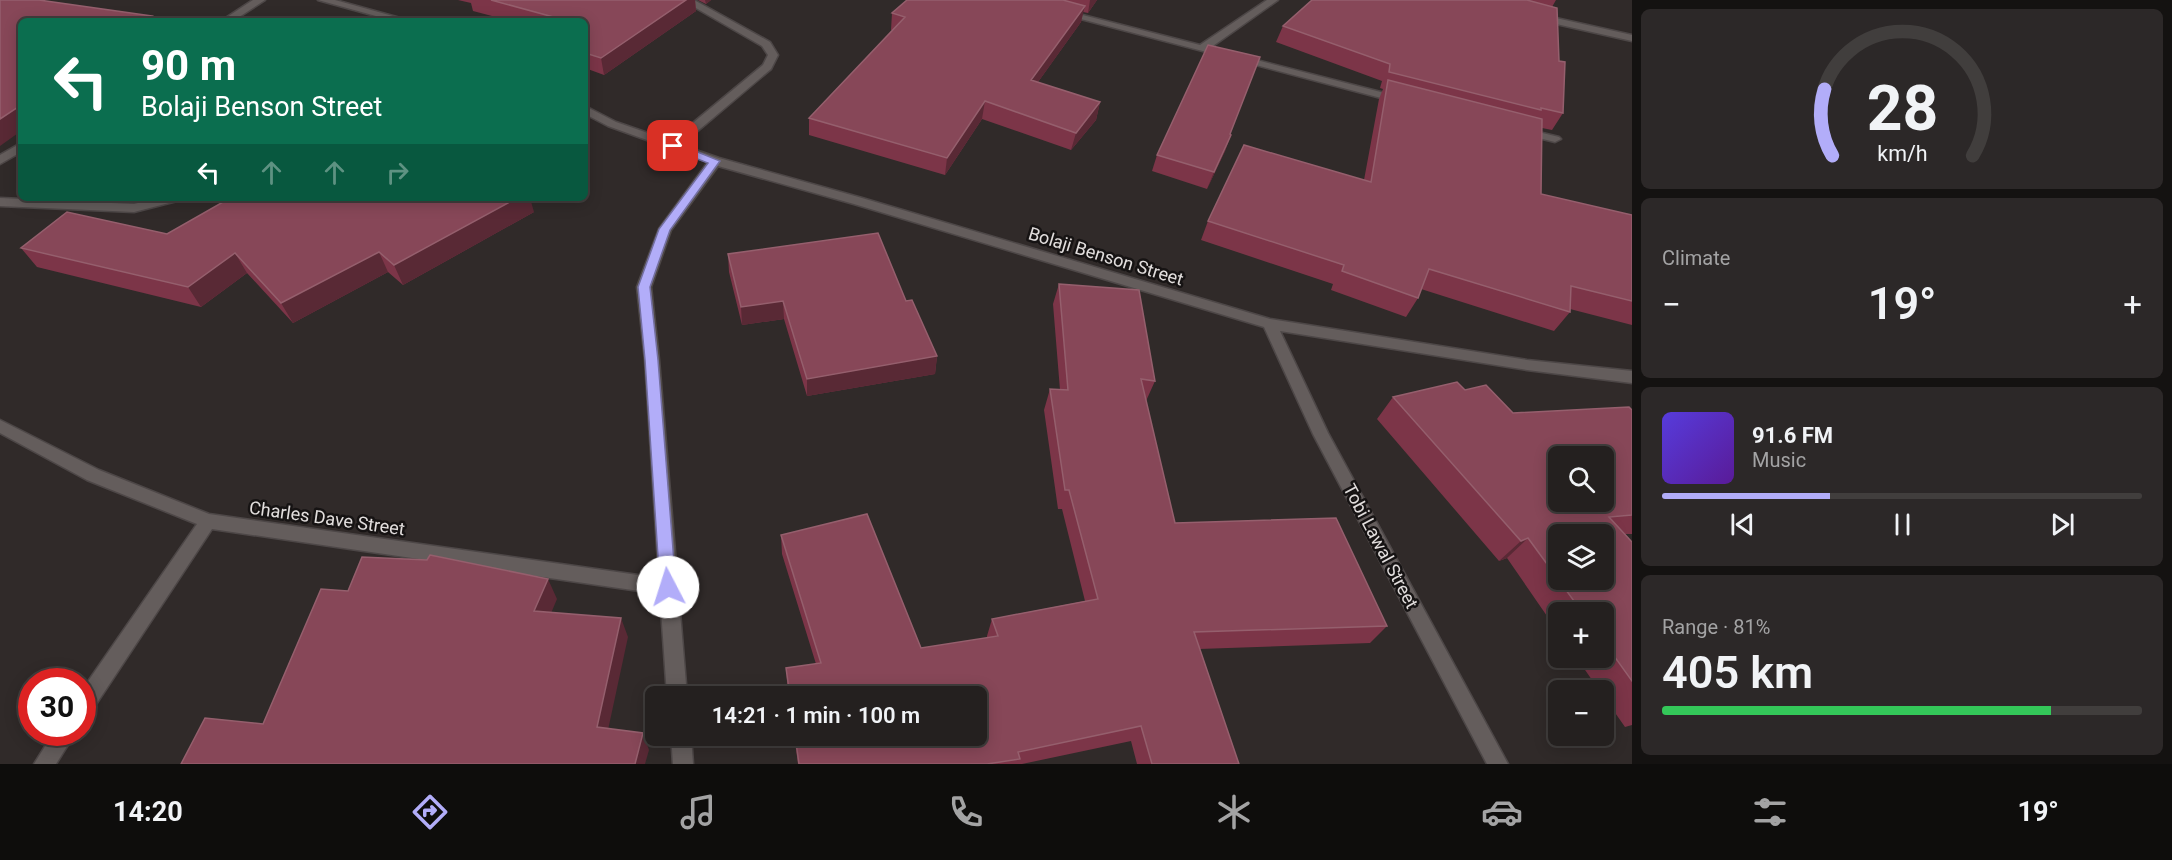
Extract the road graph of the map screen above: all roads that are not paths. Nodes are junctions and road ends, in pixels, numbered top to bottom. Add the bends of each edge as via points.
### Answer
1 (260, 0) edge
2 (323, 0) edge
3 (687, 0) edge
4 (1273, 0) edge
5 (1055, 10) edge
6 (1526, 14) edge
7 (231, 18) edge
8 (394, 18) edge
9 (1632, 38) edge
10 (1201, 49) junction
11 (1406, 101) edge
12 (588, 111) edge
13 (1509, 128) edge
14 (1555, 139) dead end
15 (673, 146) junction
16 (18, 149) edge
17 (0, 160) edge
18 (715, 161) junction
19 (162, 201) edge
20 (0, 202) edge
21 (1270, 324) junction
22 (1632, 377) edge
23 (0, 426) edge
24 (208, 521) junction
25 (668, 587) junction
26 (676, 686) edge
27 (96, 687) edge
28 (56, 746) edge
29 (682, 746) edge
30 (44, 764) edge
31 (683, 764) edge
32 (1498, 764) edge

1 - 7 street
2 - 8 street
3 - 15 street via 766,44 773,56 766,68
4 - 10 street
5 - 10 street
6 - 9 street
10 - 11 street
12 - 15 street, Bolaji Benson Street via 612,124
13 - 14 street
15 - 18 street, Bolaji Benson Street
16 - 17 street
18 - 21 street, Bolaji Benson Street
18 - 25 street via 665,229 644,287
19 - 20 street via 134,208
21 - 22 street, Bolaji Benson Street via 1527,365
21 - 32 street, Tobi Lawal Street via 1321,435
23 - 24 street, Charles Dave Street via 93,475
24 - 25 street, Charles Dave Street
24 - 27 street
25 - 26 street
28 - 30 street
29 - 31 street

